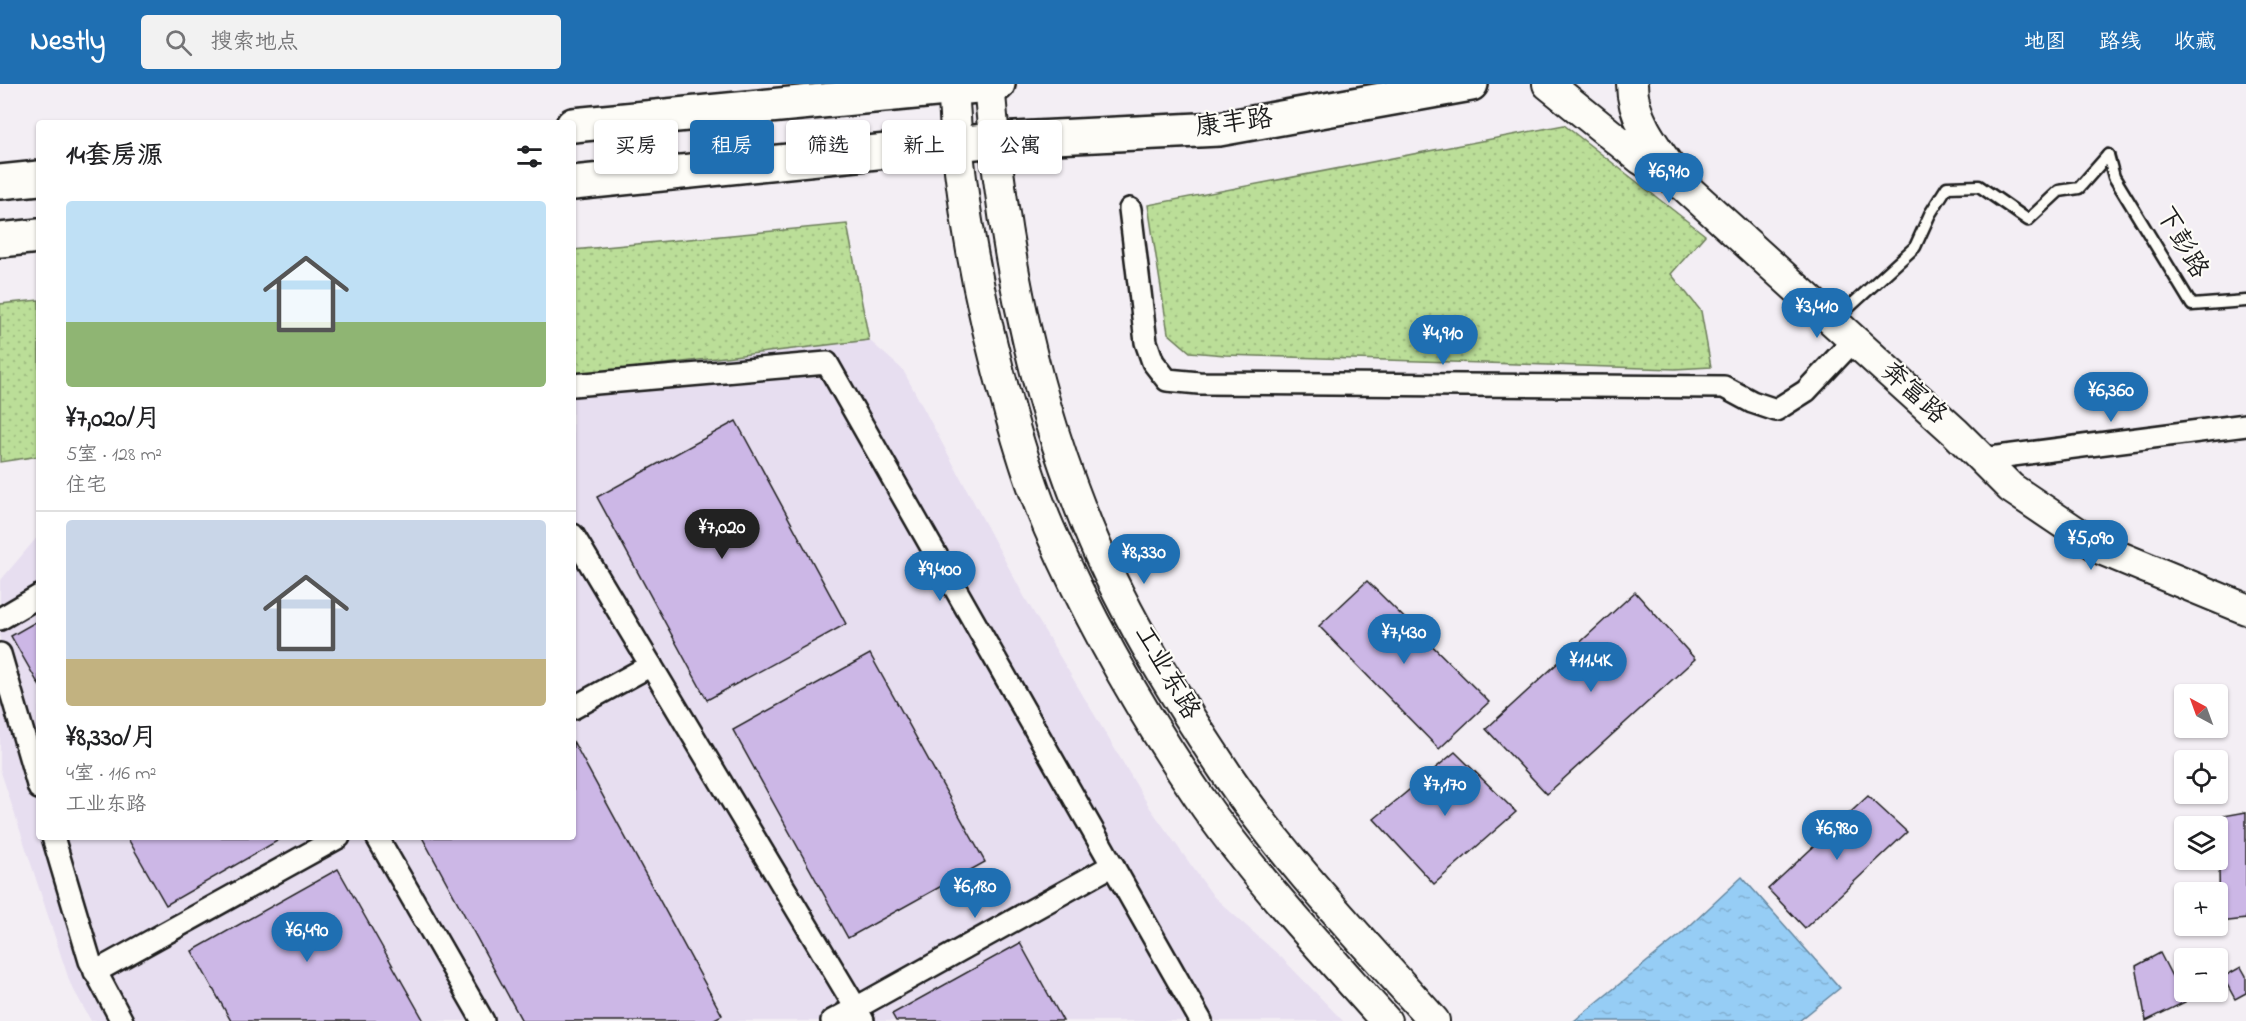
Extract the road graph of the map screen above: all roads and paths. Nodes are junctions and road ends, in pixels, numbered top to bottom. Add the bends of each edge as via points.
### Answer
1 (992, 84) edge
2 (1471, 84) edge
3 (1548, 84) edge
4 (1632, 84) edge
5 (953, 85) edge
6 (957, 120) edge
7 (994, 120) edge
8 (576, 125) edge
9 (1062, 137) edge
10 (882, 152) edge
11 (962, 174) edge
12 (999, 174) edge
13 (36, 178) edge
14 (0, 182) edge
15 (576, 183) edge
16 (1683, 185) junction
17 (1130, 209) dead end
18 (36, 236) edge
19 (0, 240) edge
20 (2246, 301) edge
21 (1844, 331) junction
22 (576, 385) edge
23 (2246, 425) edge
24 (1982, 459) junction
25 (576, 540) edge
26 (36, 598) edge
27 (2246, 609) edge
28 (0, 619) edge
29 (0, 654) edge
30 (651, 665) junction
31 (576, 706) edge
32 (36, 778) edge
33 (54, 840) edge
34 (334, 840) edge
35 (379, 840) edge
36 (1113, 865) junction
37 (95, 972) junction
38 (860, 1014) edge
39 (122, 1021) edge
40 (483, 1021) edge
41 (832, 1021) edge
42 (1202, 1021) edge
43 (1386, 1021) edge
44 (1434, 1021) edge

1 - 5 main road
1 - 7 main road, 工业东路
2 - 9 main road, 康丰路 via 1219,129
3 - 16 main road via 1641,159
4 - 16 main road via 1632,97 1649,138
5 - 6 main road, 工业东路
5 - 8 main road
10 - 15 main road, 康丰路
11 - 43 main road, 工业东路 via 981,300 1002,385 1048,526 1078,590 1120,668 1199,797 1297,922
12 - 44 main road, 工业东路 via 1018,304 1036,375 1081,512 1110,573 1145,640 1229,777 1324,899
13 - 14 main road
16 - 21 main road, 奔富路
17 - 21 street via 1146,342 1153,362 1167,380 1724,387 1776,410 1806,391
18 - 19 main road
20 - 21 lane, 下彭路 via 2192,304 2114,177 2108,155 2079,188 2059,191 2028,220 1979,186 1947,187 1915,247
21 - 24 main road, 奔富路
22 - 36 street via 827,363
23 - 24 street
24 - 27 main road, 奔富路 via 2011,488 2103,549
25 - 30 street
26 - 28 street
29 - 32 street
30 - 31 street
30 - 38 street
33 - 37 street
34 - 37 street
35 - 40 street
36 - 38 street
36 - 42 street
37 - 39 street
38 - 41 street

